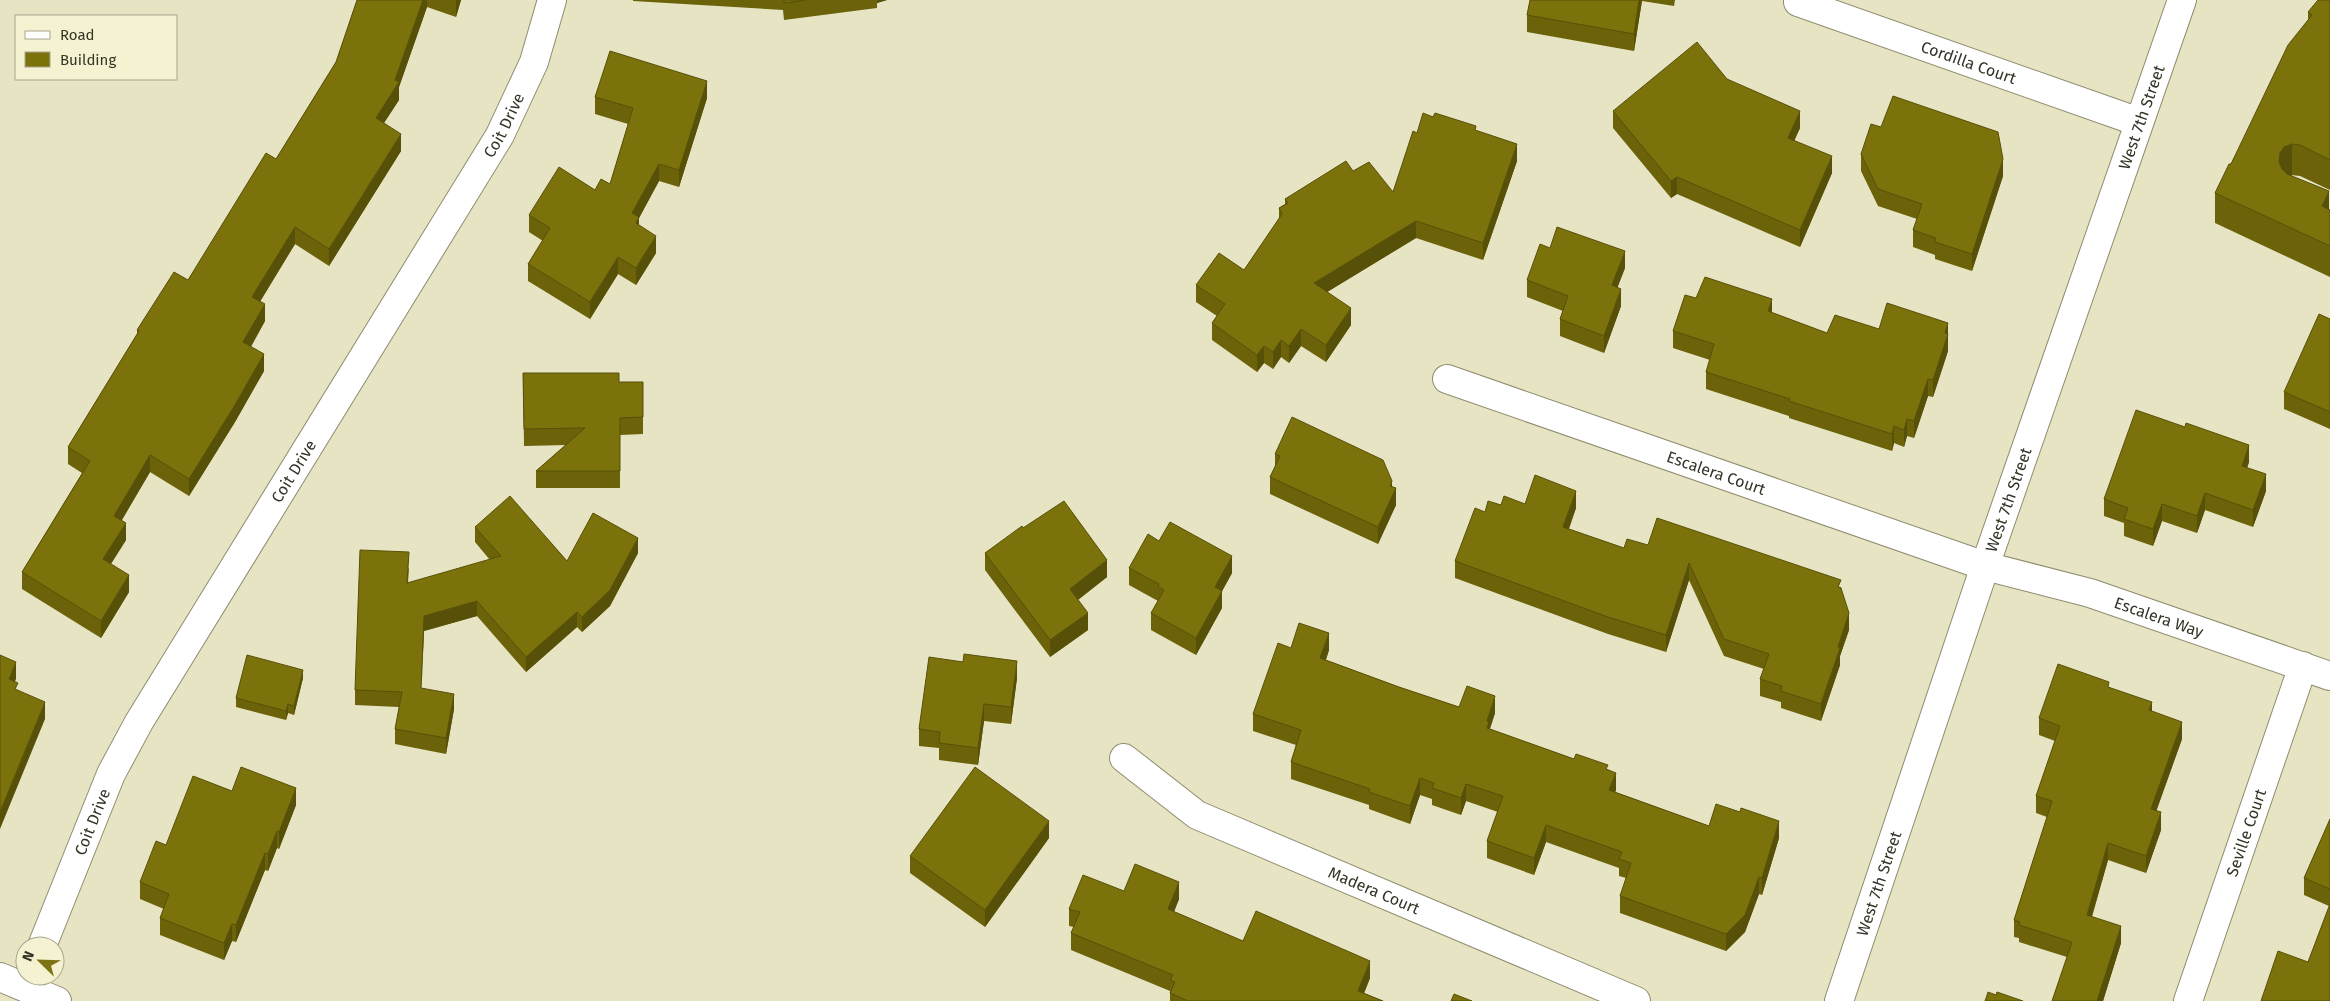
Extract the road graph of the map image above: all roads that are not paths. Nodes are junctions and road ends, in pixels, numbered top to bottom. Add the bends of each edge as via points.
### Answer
1 (552, 0) edge
2 (2182, 0) edge
3 (1798, 2) dead end
4 (2139, 122) junction
5 (1447, 379) dead end
6 (1985, 566) junction
7 (2303, 666) junction
8 (2330, 676) edge
9 (1124, 758) dead end
10 (46, 936) edge
11 (0, 977) edge
12 (15, 980) edge
13 (34, 986) edge
14 (57, 1001) edge
15 (1636, 1001) edge
16 (1839, 1001) edge
17 (2188, 1001) edge

1 - 10 street, Coit Drive via 534,62 500,135 129,739 111,774
2 - 4 street, West 7th Street
3 - 4 street, Cordilla Court
4 - 6 street, West 7th Street
5 - 6 street, Escalera Court
6 - 7 street, Escalera Way via 2090,593
6 - 16 street, West 7th Street
7 - 8 street, Escalera Way
7 - 17 street, Seville Court
9 - 15 street, Madera Court via 1197,815
11 - 12 street
13 - 14 street

